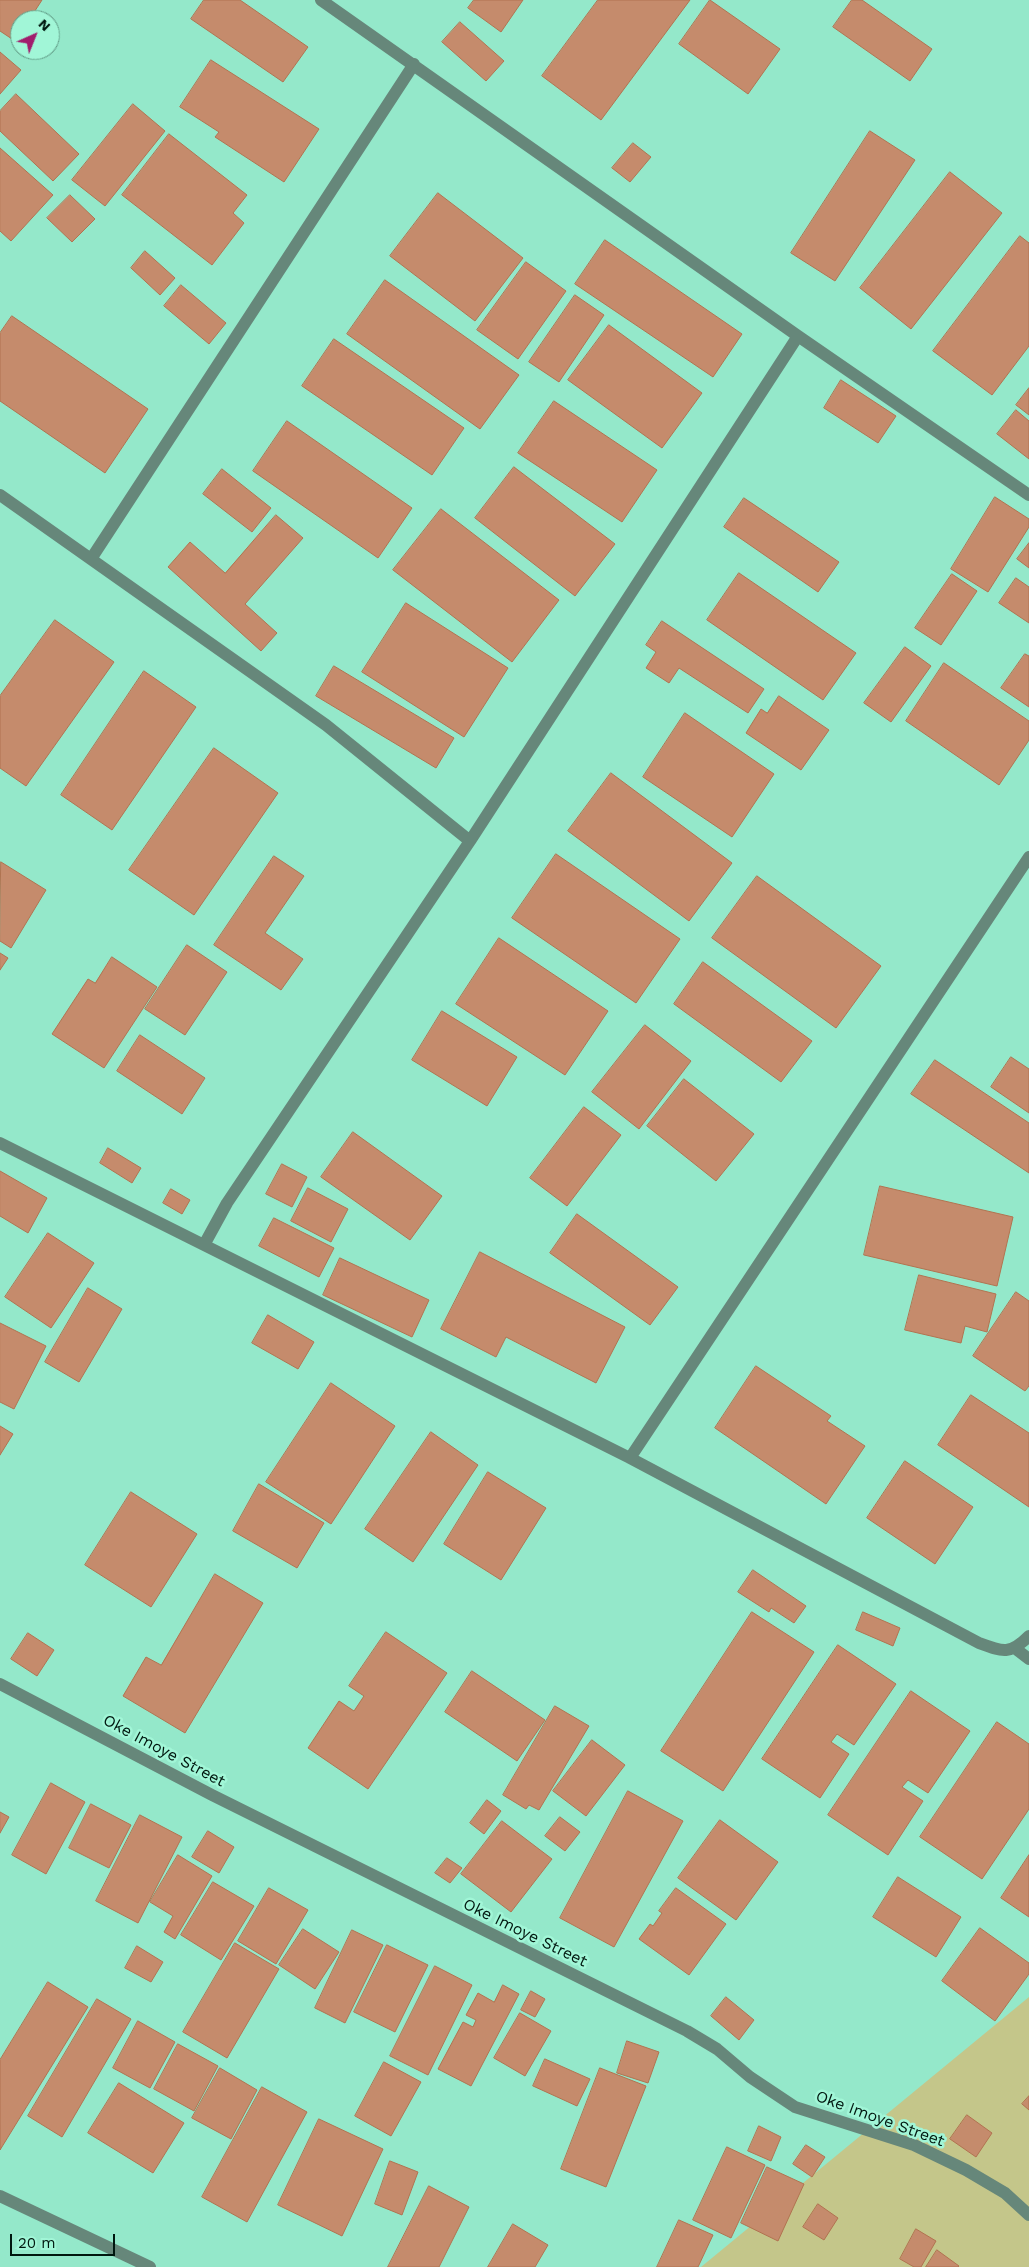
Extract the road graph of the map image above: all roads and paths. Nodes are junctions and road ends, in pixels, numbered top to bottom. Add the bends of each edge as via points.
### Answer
1 (321, 0) edge
2 (414, 64) junction
3 (798, 336) junction
4 (0, 495) edge
5 (1029, 495) edge
6 (91, 559) junction
7 (470, 841) junction
8 (1029, 857) edge
9 (0, 1143) edge
10 (204, 1245) junction
11 (630, 1458) junction
12 (1029, 1636) edge
13 (1016, 1649) junction
14 (1029, 1659) edge
15 (0, 1684) edge
16 (0, 2196) edge
17 (1029, 2215) edge
18 (150, 2267) edge

1 - 2 street
2 - 3 street
2 - 6 street
3 - 5 street
3 - 7 street
4 - 6 street
6 - 7 street via 326,725
7 - 10 street via 227,1203
8 - 11 street
9 - 10 street
10 - 11 street
11 - 13 street via 979,1643 998,1650
12 - 13 street
13 - 14 street
15 - 17 street, Oke Imoye Street via 212,1795 687,2031 795,2106 914,2145 966,2170 1004,2193
16 - 18 street

